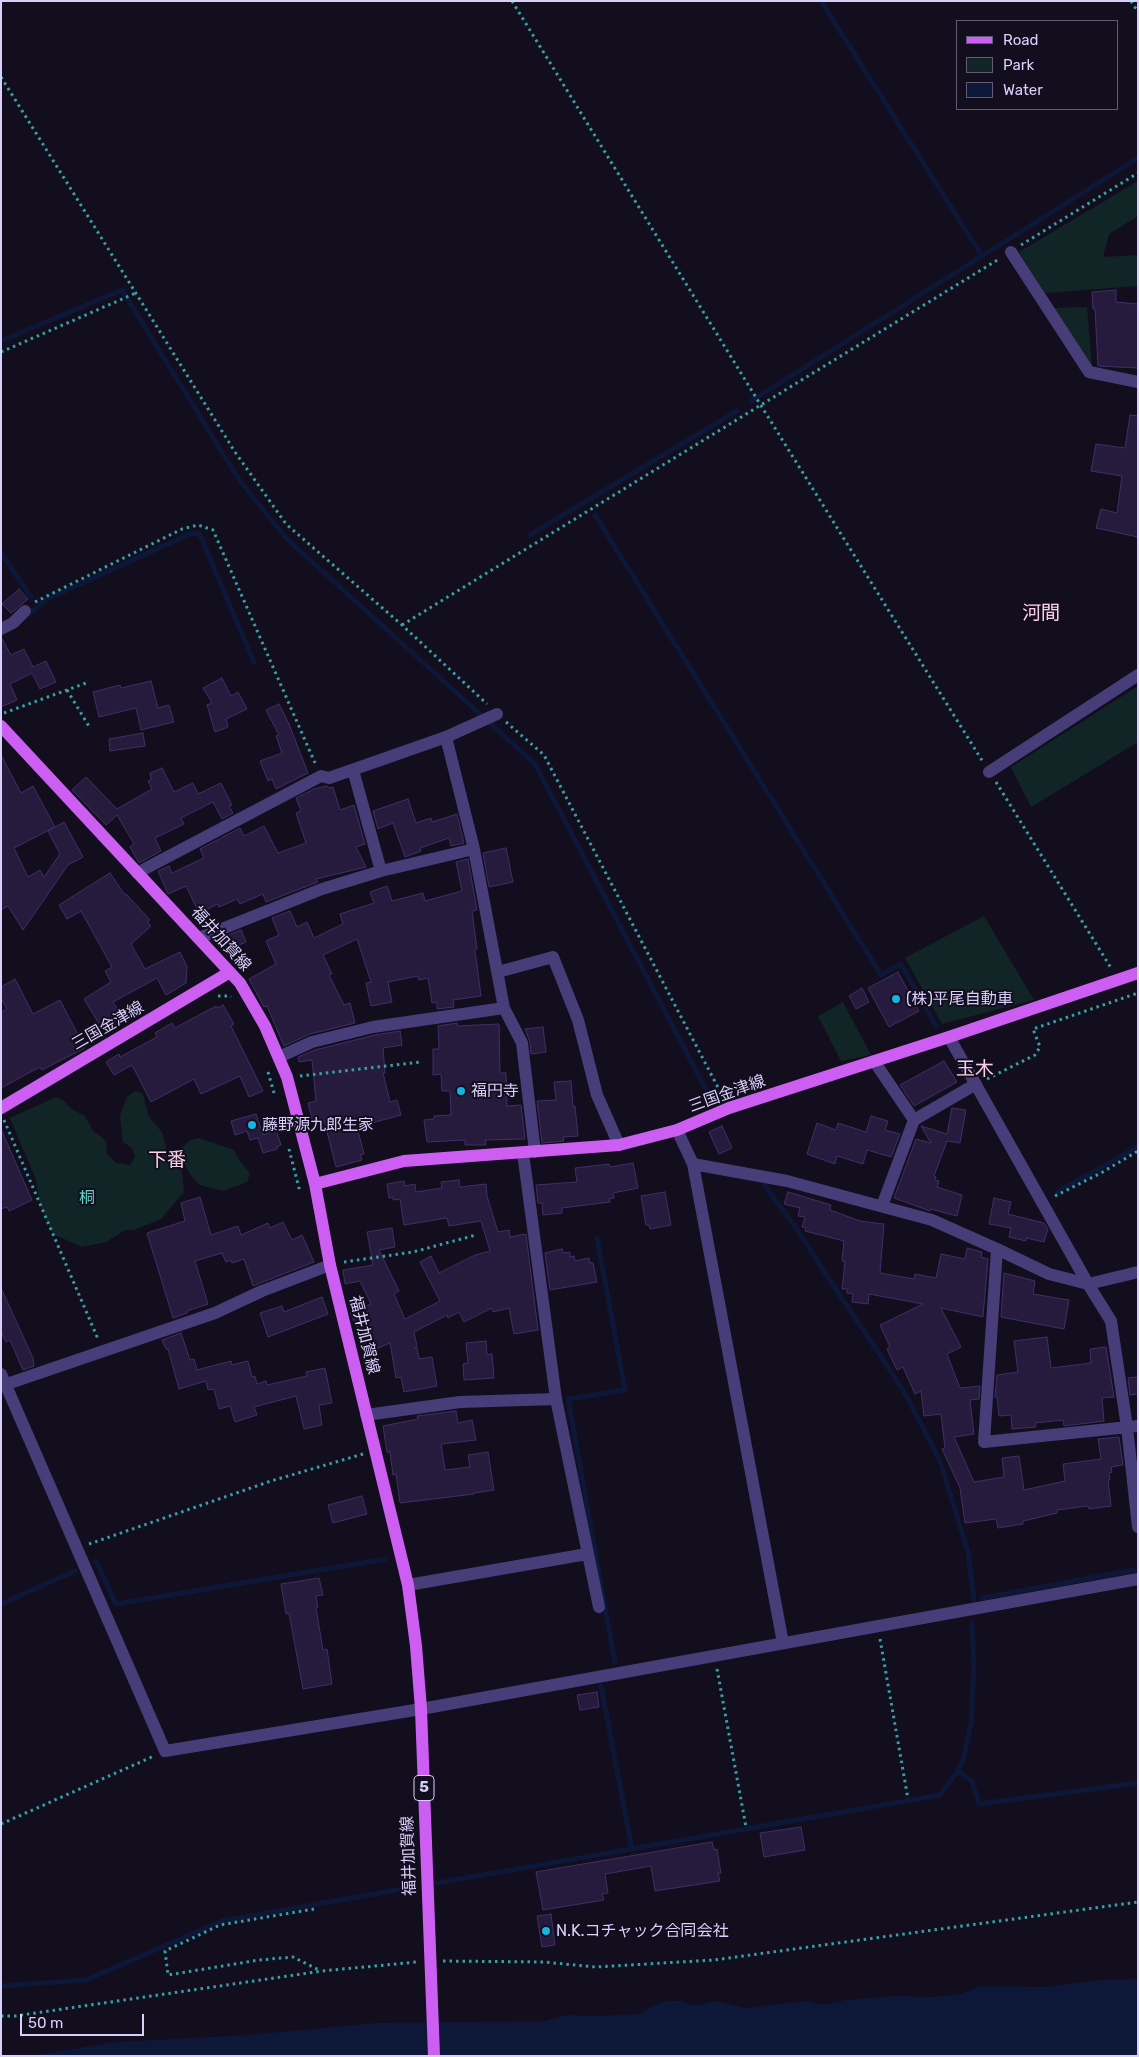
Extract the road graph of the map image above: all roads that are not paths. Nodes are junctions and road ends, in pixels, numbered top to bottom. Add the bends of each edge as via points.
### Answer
1 (1011, 252) road end
2 (1138, 382) edge
3 (25, 611) road end
4 (1, 629) edge
5 (1138, 675) edge
6 (497, 714) road end
7 (1, 726) edge
8 (446, 737) junction
9 (353, 770) junction
10 (990, 772) road end
11 (474, 849) junction
12 (381, 871) junction
13 (137, 873) junction
14 (200, 938) junction
15 (230, 972) junction
16 (498, 972) junction
17 (1138, 973) edge
18 (504, 1008) junction
19 (949, 1037) junction
20 (279, 1057) junction
21 (874, 1060) junction
22 (976, 1084) junction
23 (1, 1108) edge
24 (914, 1120) junction
25 (677, 1130) junction
26 (620, 1145) junction
27 (529, 1153) junction
28 (693, 1164) junction
29 (315, 1184) junction
30 (882, 1206) junction
31 (997, 1249) junction
32 (336, 1264) junction
33 (1138, 1272) edge
34 (1088, 1284) junction
35 (3, 1382) edge
36 (556, 1399) junction
37 (366, 1415) junction
38 (1132, 1426) edge
39 (1138, 1527) edge
40 (588, 1554) junction
41 (1138, 1580) edge
42 (408, 1585) junction
43 (598, 1607) dead end
44 (783, 1642) junction
45 (421, 1709) junction
46 (434, 2056) edge

1 - 2 street via 1089,372
3 - 4 street
5 - 10 street
6 - 8 street
7 - 13 main road, 福井加賀線 / 5
8 - 9 street
8 - 11 street
9 - 12 street
9 - 13 street via 329,778 321,776
11 - 12 street
11 - 16 street
12 - 14 street via 322,889
13 - 14 main road, 福井加賀線 / 5
14 - 15 main road, 福井加賀線 / 5
15 - 20 main road, 福井加賀線 / 5 via 250,998
15 - 23 main road, 三国金津線
16 - 18 street
16 - 26 street via 553,957 578,1020 597,1095
17 - 19 main road, 三国金津線
18 - 20 street via 373,1027 312,1042
18 - 27 street via 522,1043
19 - 21 main road, 三国金津線
19 - 22 street
20 - 29 main road, 福井加賀線 / 5
21 - 24 street
21 - 25 main road, 三国金津線 via 729,1108
22 - 24 street
22 - 34 street
24 - 30 street
25 - 26 main road, 三国金津線
25 - 28 street
26 - 27 main road, 三国金津線
27 - 29 main road, 三国金津線 via 404,1161
27 - 36 street
28 - 30 street via 761,1176
28 - 44 street
29 - 32 main road, 福井加賀線 / 5
30 - 31 street via 932,1220
31 - 34 street via 1049,1274
31 - 38 street via 984,1442
32 - 35 street via 262,1291 215,1313
32 - 37 main road, 福井加賀線 / 5
33 - 34 street
34 - 38 street via 1111,1321
35 - 45 street via 165,1751
36 - 37 street via 460,1402
36 - 40 street
37 - 42 main road, 福井加賀線 / 5
38 - 39 street
40 - 42 street
40 - 43 street
41 - 44 street
42 - 45 main road, 福井加賀線 / 5
44 - 45 street
45 - 46 main road, 福井加賀線 / 5

